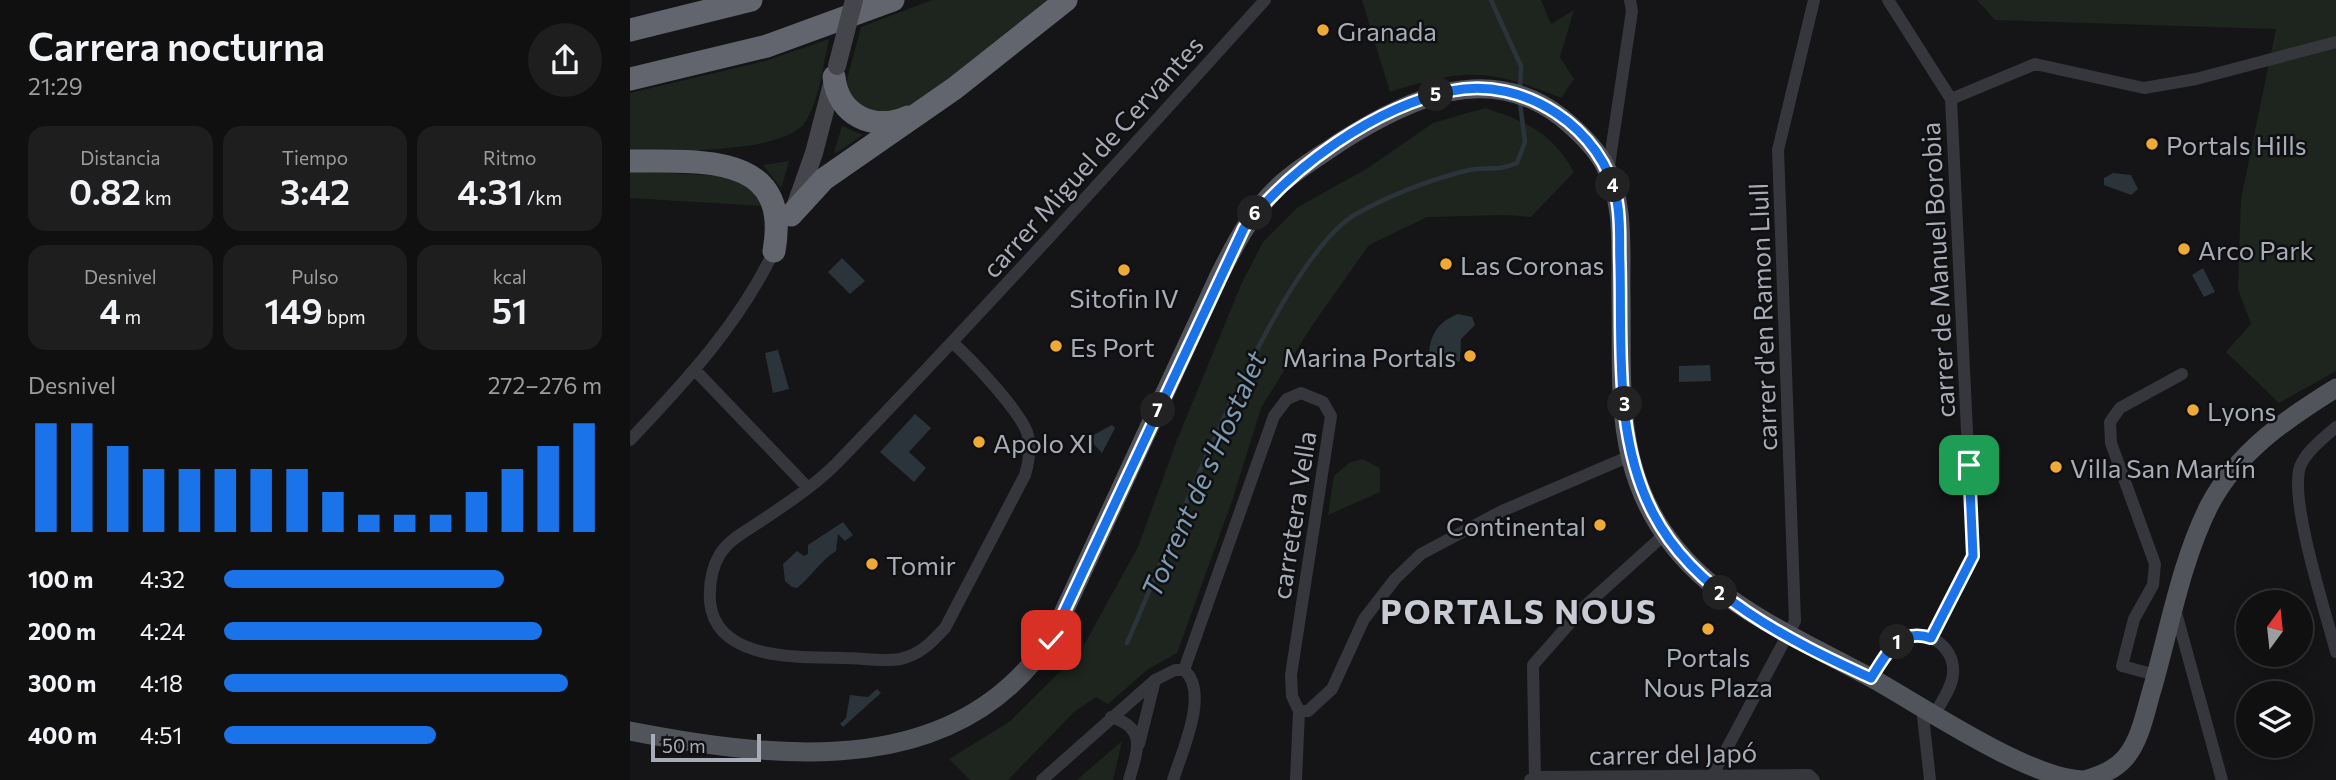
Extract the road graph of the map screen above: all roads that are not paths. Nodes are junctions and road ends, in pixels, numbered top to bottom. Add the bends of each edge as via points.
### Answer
1 (751, 0) edge
2 (853, 0) edge
3 (893, 0) edge
4 (1066, 0) edge
5 (1265, 0) edge
6 (1630, 0) edge
7 (1814, 0) edge
8 (1888, 0) edge
9 (630, 30) edge
10 (2336, 42) edge
11 (835, 72) junction
12 (630, 79) edge
13 (1951, 99) junction
14 (920, 112) junction
15 (630, 161) edge
16 (1608, 172) junction
17 (791, 215) junction
18 (774, 251) junction
19 (953, 343) junction
20 (696, 371) junction
21 (2182, 374) dead end
22 (2336, 388) edge
23 (2336, 427) edge
24 (630, 439) edge
25 (1630, 457) junction
26 (808, 488) junction
27 (1665, 534) junction
28 (2174, 606) junction
29 (1789, 635) junction
30 (1931, 638) junction
31 (2336, 652) edge
32 (1184, 670) junction
33 (2156, 675) junction
34 (1871, 678) junction
35 (1155, 680) junction
36 (1299, 711) junction
37 (1929, 711) junction
38 (1111, 717) junction
39 (630, 730) edge
40 (1139, 744) junction
41 (1711, 778) edge
42 (1533, 779) edge
43 (1042, 780) edge
44 (1129, 780) edge
45 (1173, 780) edge
46 (1296, 780) edge
47 (1814, 780) edge
48 (1930, 780) edge
49 (2084, 780) edge
50 (2222, 780) edge

1 - 9 highway
2 - 11 street, bridge
3 - 12 highway via 767,46
4 - 14 highway
5 - 19 street, carrer Miguel de Cervantes
6 - 16 street
7 - 29 street, carrer d'en Ramon Llull via 1778,150 1795,621
8 - 13 street
10 - 13 street via 2144,88 2035,64
11 - 14 highway via 843,105 859,118 881,123
11 - 17 street via 808,175
13 - 30 street, carrer de Manuel Borobia via 1973,556
14 - 17 highway via 824,180
15 - 18 highway via 715,164 745,171 764,187 775,207
16 - 25 main road via 1618,203
16 - 39 main road via 1581,135 1546,106 1519,94 1491,90 1440,93 1388,114 1280,185 1244,228 1219,276 1054,634 1031,671 995,706 937,740 864,758 809,758 745,752
17 - 18 street
18 - 20 street via 745,303
19 - 26 street, carrer Miguel de Cervantes
19 - 26 street, carrer Miguel de Cervantes via 1027,431 1030,460 944,628 926,649 900,659 756,651 737,644 720,627 711,610 709,583 720,554 734,538
20 - 24 street
20 - 26 street
21 - 33 street via 2120,408 2110,422 2111,443 2155,564 2153,585 2134,619 2122,666
22 - 28 main road via 2273,428 2222,486 2198,534
23 - 31 street via 2300,464 2297,484
25 - 27 main road
25 - 36 street via 1502,511 1421,554 1364,619 1332,689 1308,711
27 - 29 main road via 1709,585
27 - 42 street via 1584,607 1533,665
28 - 33 main road
28 - 50 street
29 - 34 main road
29 - 41 street
30 - 34 street via 1914,635 1900,640
30 - 37 street via 1946,649 1954,671 1950,687
32 - 35 street
32 - 36 street, carretera Vella via 1274,416 1287,399 1301,393 1322,402 1331,423 1292,675 1292,696
32 - 45 street via 1192,677 1197,700
33 - 49 main road via 2131,750 2113,769
34 - 37 main road
35 - 38 street
35 - 40 street
36 - 46 street
37 - 48 street
37 - 49 main road via 2038,769
38 - 40 street via 1130,727
38 - 43 street
40 - 44 street
41 - 42 street, carrer del Japó
41 - 47 street, carrer del Japó via 1809,775

